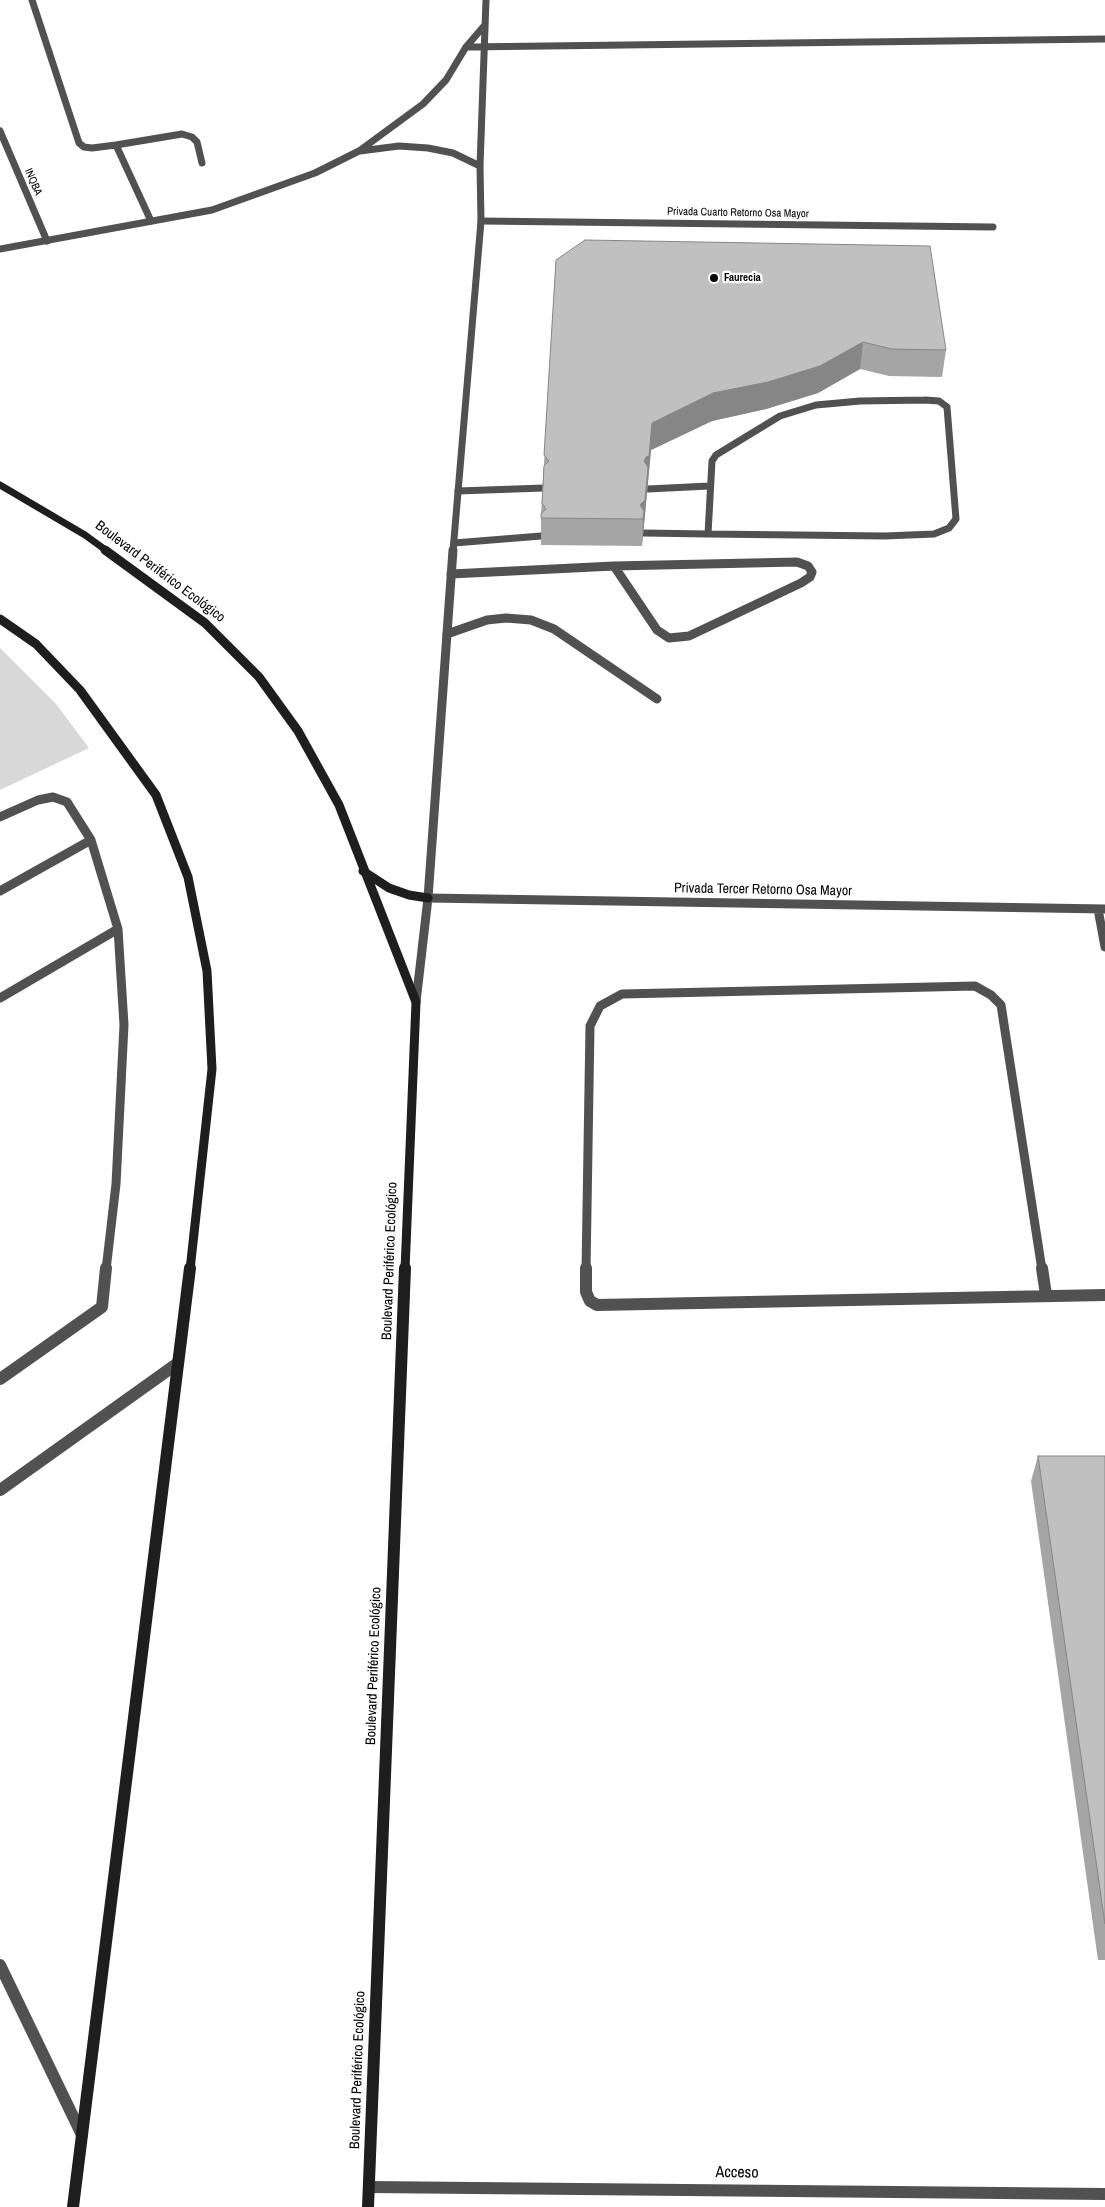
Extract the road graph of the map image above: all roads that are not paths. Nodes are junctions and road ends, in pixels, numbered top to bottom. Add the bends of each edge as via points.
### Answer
1 (32, 0) edge
2 (486, 0) edge
3 (484, 26) junction
4 (1105, 39) edge
5 (466, 46) junction
6 (483, 46) junction
7 (0, 131) edge
8 (116, 145) junction
9 (3, 147) edge
10 (359, 151) junction
11 (202, 163) dead end
12 (480, 166) junction
13 (151, 221) junction
14 (481, 221) junction
15 (994, 227) dead end
16 (47, 241) junction
17 (0, 250) edge
18 (710, 486) junction
19 (3, 488) edge
20 (544, 488) edge
21 (648, 489) edge
22 (458, 491) junction
23 (644, 533) edge
24 (708, 534) junction
25 (542, 536) edge
26 (454, 544) junction
27 (614, 566) junction
28 (450, 574) junction
29 (0, 618) edge
30 (447, 634) junction
31 (657, 699) dead end
32 (0, 817) edge
33 (91, 840) junction
34 (363, 870) junction
35 (0, 891) edge
36 (428, 898) junction
37 (1101, 909) edge
38 (118, 929) junction
39 (1105, 948) edge
40 (0, 998) edge
41 (416, 1002) junction
42 (1105, 1294) edge
43 (1046, 1295) junction
44 (178, 1363) junction
45 (0, 1379) edge
46 (0, 1490) edge
47 (0, 1966) edge
48 (82, 2136) junction
49 (370, 2187) junction
50 (1105, 2194) edge
51 (73, 2207) edge
52 (368, 2207) edge

1 - 8 street via 79,143 92,148
2 - 3 street
3 - 5 street
3 - 6 street
4 - 6 street
5 - 6 street
5 - 10 street via 446,80 423,104
6 - 12 street
7 - 9 street, INQBA
8 - 11 street via 182,134 197,142
8 - 13 street
9 - 16 street, INQBA
10 - 12 street via 399,146 428,148 453,154
10 - 13 street via 314,174 212,210
12 - 14 street
13 - 16 street
14 - 15 street, Privada Cuarto Retorno Osa Mayor
14 - 22 street
16 - 17 street
18 - 21 street
18 - 24 street
18 - 24 street via 710,466 716,455 780,416 799,409 860,401 925,400 939,401 947,407 956,519 949,528 934,534 884,536
19 - 34 street, Boulevard Periférico Ecológico via 85,535 205,623 259,677 298,731 339,805
20 - 22 street
22 - 26 street
23 - 24 street
25 - 26 street
26 - 28 street
27 - 27 street via 657,630 669,638 697,632 801,583 812,572 808,566 797,562
27 - 28 street
28 - 30 street
29 - 44 street via 36,644 86,698 156,795 188,877 207,971 212,1069
30 - 31 street via 487,620 531,620 554,629
30 - 36 street
32 - 33 street via 53,797 67,802
33 - 35 street
33 - 38 street
34 - 36 street via 389,888
34 - 41 street, Boulevard Periférico Ecológico
36 - 37 street, Privada Tercer Retorno Osa Mayor
36 - 41 street
37 - 39 street
38 - 40 street
38 - 45 street via 124,1025 116,1184 102,1307
41 - 49 street, Boulevard Periférico Ecológico
42 - 43 street
43 - 43 street via 598,1305 590,1301 586,1292 590,1026 600,1006 622,994 975,986 991,995 1001,1005
44 - 46 street
44 - 48 street
47 - 48 street
48 - 51 street
49 - 50 street, Acceso
49 - 52 street, Boulevard Periférico Ecológico

